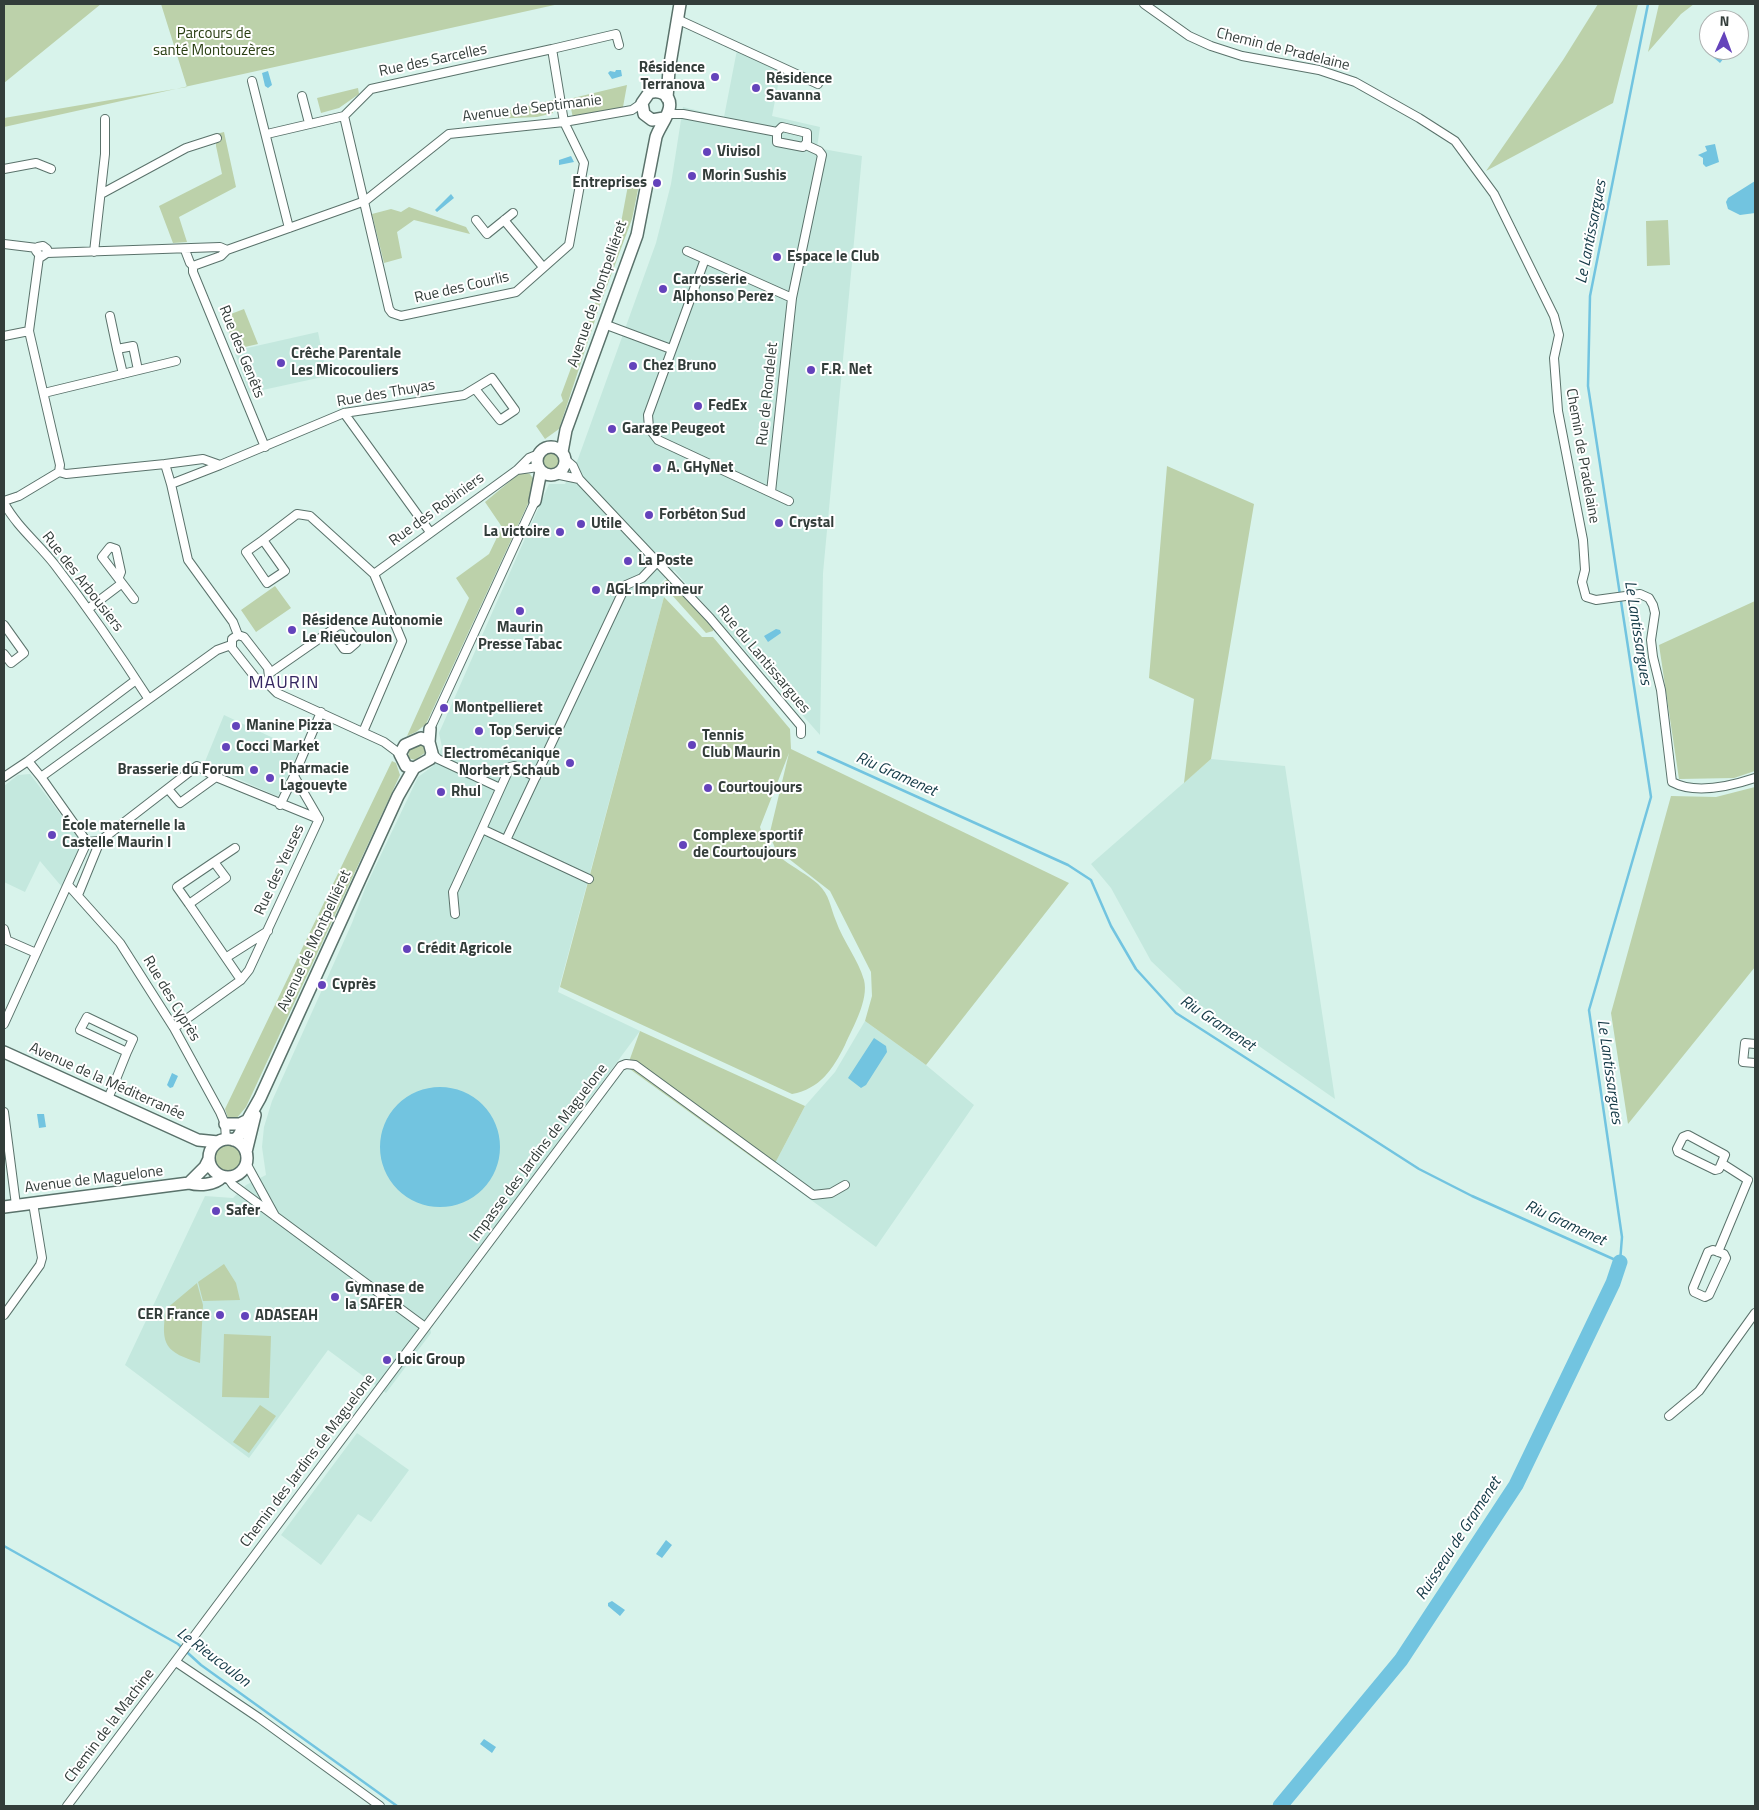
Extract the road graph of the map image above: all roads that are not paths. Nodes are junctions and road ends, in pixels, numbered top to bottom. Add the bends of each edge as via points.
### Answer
1 (680, 4) edge
2 (1144, 4) edge
3 (679, 20) junction
4 (619, 45) dead end
5 (552, 49) junction
6 (669, 70) junction
7 (252, 80) dead end
8 (818, 84) dead end
9 (653, 92) junction
10 (302, 96) dead end
11 (667, 108) junction
12 (644, 112) junction
13 (344, 116) junction
14 (105, 119) dead end
15 (564, 122) junction
16 (309, 124) junction
17 (777, 132) junction
18 (267, 134) junction
19 (656, 137) junction
20 (217, 138) dead end
21 (806, 145) junction
22 (4, 169) edge
23 (51, 169) dead end
24 (101, 194) junction
25 (365, 201) junction
26 (513, 213) dead end
27 (476, 220) dead end
28 (504, 220) junction
29 (289, 228) junction
30 (4, 244) edge
31 (185, 250) junction
32 (227, 250) junction
33 (38, 252) junction
34 (94, 252) junction
35 (687, 252) dead end
36 (705, 259) junction
37 (193, 266) junction
38 (543, 267) junction
39 (792, 298) junction
40 (110, 316) dead end
41 (604, 324) junction
42 (29, 331) junction
43 (4, 336) edge
44 (117, 349) junction
45 (670, 349) junction
46 (176, 361) dead end
47 (138, 370) junction
48 (123, 374) junction
49 (476, 390) junction
50 (44, 393) junction
51 (344, 413) junction
52 (265, 447) junction
53 (560, 453) junction
54 (539, 454) junction
55 (165, 464) junction
56 (220, 464) junction
57 (517, 470) junction
58 (59, 472) junction
59 (546, 472) junction
60 (580, 479) junction
61 (171, 484) junction
62 (771, 492) junction
63 (535, 500) joint
64 (789, 501) dead end
65 (4, 502) edge
66 (430, 532) junction
67 (263, 540) junction
68 (658, 561) junction
69 (374, 574) junction
70 (134, 599) dead end
71 (88, 609) junction
72 (4, 625) edge
73 (332, 632) dead end
74 (238, 636) junction
75 (231, 644) junction
76 (4, 654) edge
77 (270, 673) junction
78 (136, 680) junction
79 (266, 682) junction
80 (148, 698) junction
81 (321, 712) junction
82 (430, 729) joint
83 (363, 732) junction
84 (801, 734) dead end
85 (425, 740) junction
86 (402, 749) junction
87 (433, 757) junction
88 (28, 761) junction
89 (410, 767) junction
90 (294, 776) junction
91 (4, 777) edge
92 (41, 777) junction
93 (216, 777) junction
94 (536, 777) junction
95 (1755, 778) edge
96 (168, 788) junction
97 (500, 788) junction
98 (280, 805) junction
99 (319, 819) junction
100 (482, 829) junction
101 (100, 840) junction
102 (506, 840) junction
103 (88, 842) junction
104 (235, 848) dead end
105 (214, 862) junction
106 (589, 879) dead end
107 (69, 886) junction
108 (78, 895) junction
109 (189, 904) junction
110 (455, 914) dead end
111 (4, 929) edge
112 (268, 931) junction
113 (6, 940) edge
114 (36, 953) junction
115 (227, 957) junction
116 (241, 980) junction
117 (4, 1024) edge
118 (174, 1028) junction
119 (1755, 1044) edge
120 (4, 1052) edge
121 (127, 1052) junction
122 (1755, 1063) edge
123 (260, 1098) junction
124 (108, 1099) junction
125 (4, 1112) edge
126 (248, 1120) junction
127 (225, 1124) junction
128 (198, 1140) junction
129 (226, 1140) junction
130 (209, 1157) junction
131 (246, 1158) junction
132 (1723, 1164) junction
133 (225, 1177) junction
134 (1752, 1180) edge
135 (189, 1184) junction
136 (845, 1184) dead end
137 (33, 1203) junction
138 (16, 1205) junction
139 (4, 1207) edge
140 (277, 1220) junction
141 (1718, 1252) junction
142 (1755, 1313) edge
143 (4, 1315) edge
144 (425, 1327) junction
145 (1669, 1416) dead end
146 (176, 1662) junction
147 (67, 1806) edge
148 (380, 1806) edge

1 - 3 street, Avenue de Montpelliéret
2 - 95 street, Chemin de Pradelaine via 1189,36 1211,46 1242,56 1319,70 1355,82 1455,141 1494,194 1554,316 1558,335 1554,358 1558,411 1583,540 1586,570 1582,582 1586,597 1596,600 1640,594 1649,598 1653,605 1651,640 1672,782 1682,788 1718,787
3 - 6 street, Avenue de Montpelliéret
3 - 8 street
4 - 5 street, Rue des Sarcelles via 616,34
5 - 13 street, Rue des Sarcelles via 371,89
5 - 15 street
6 - 9 street, Avenue de Montpelliéret
6 - 11 street, Avenue de Montpelliéret
7 - 18 street
9 - 11 street via 661,93
9 - 12 street via 645,96
10 - 16 street
11 - 12 street via 656,120
11 - 17 street
11 - 19 street, Avenue de Montpelliéret
12 - 15 street, Avenue de Septimanie via 632,110
12 - 19 street
13 - 16 street
13 - 25 street
14 - 24 street
15 - 25 street, Avenue de Septimanie via 449,134
15 - 38 street, Rue des Courlis via 584,163 569,245
16 - 18 street
17 - 21 street via 777,142
17 - 21 street via 782,127 807,133
18 - 29 street
19 - 41 street, Avenue de Montpelliéret via 637,235
20 - 24 street via 186,148
21 - 39 street, Rue de Rondelet via 822,155
22 - 23 street via 36,163
24 - 34 street
25 - 29 street, Avenue de Septimanie
25 - 38 street, Rue des Courlis via 389,309 401,316 516,292
26 - 28 street
27 - 28 street via 486,234
28 - 38 street
29 - 32 street, Avenue de Septimanie
30 - 33 street
31 - 32 street, Avenue de Septimanie
31 - 34 street, Avenue de Septimanie
31 - 37 street
32 - 37 street, Avenue de Septimanie via 221,256
33 - 34 street, Avenue de Septimanie via 44,257 47,253
33 - 42 street
35 - 36 street
36 - 39 street
36 - 45 street
37 - 52 street, Rue des Genêts
39 - 62 street, Rue de Rondelet
40 - 44 street
41 - 45 street
41 - 53 street, Avenue de Montpelliéret
42 - 43 street
42 - 50 street
44 - 47 street via 133,346
44 - 48 street
45 - 62 street via 648,415 649,428 658,440
46 - 47 street
47 - 48 street
48 - 50 street
49 - 49 street, Rue des Thuyas via 500,420 515,410 492,378
49 - 51 street, Rue des Thuyas via 464,395
50 - 58 street
51 - 52 street, Rue des Thuyas
51 - 66 street
52 - 56 street, Rue des Thuyas
53 - 54 street via 545,448
53 - 59 street via 561,470
53 - 60 street, Rue du Lantissargues
54 - 57 street, Rue des Robiniers
54 - 59 street
55 - 56 street via 203,459
55 - 58 street via 66,474
55 - 61 street
56 - 61 street, Rue des Thuyas
57 - 59 street, Rue des Robiniers
57 - 66 street, Rue des Robiniers
58 - 65 street
59 - 60 street
59 - 63 street
60 - 68 street, Rue du Lantissargues
61 - 74 street via 188,560 233,622
62 - 64 street
63 - 82 street
65 - 71 street, Rue des Arbousiers via 10,514
66 - 69 street, Rue des Robiniers
67 - 67 street via 246,552 267,582 284,571
67 - 69 street via 297,514 310,516
68 - 84 street, Rue du Lantissargues via 802,726
68 - 94 street via 642,578 626,585
69 - 83 street via 402,641
70 - 71 street via 120,580
71 - 78 street, Rue des Arbousiers
72 - 76 street via 24,653 11,663
73 - 77 street
74 - 75 street via 232,639
74 - 77 street via 244,636
75 - 79 street via 258,681
75 - 80 street via 217,650
77 - 79 street
78 - 80 street, Rue des Arbousiers
78 - 88 street
79 - 81 street via 278,692
80 - 92 street
81 - 83 street
81 - 90 street
82 - 85 street
83 - 86 street
85 - 86 street
85 - 87 street
86 - 89 street
87 - 89 street
87 - 97 street
88 - 91 street
88 - 92 street
89 - 123 street, Avenue de Montpelliéret
90 - 98 street
90 - 99 street, Rue des Yeuses
92 - 103 street
93 - 96 street via 197,766
93 - 96 street via 180,803
93 - 98 street
94 - 97 street via 510,767
94 - 102 street
96 - 101 street
97 - 100 street
98 - 99 street
99 - 112 street, Rue des Yeuses
100 - 102 street
100 - 110 street via 453,892
101 - 103 street
101 - 108 street
102 - 106 street
103 - 107 street
104 - 105 street
105 - 109 street via 226,878
105 - 109 street via 177,887
107 - 108 street, Rue des Cyprès
107 - 114 street
108 - 118 street, Rue des Cyprès via 120,943
109 - 115 street
111 - 113 street
112 - 115 street, Rue des Yeuses
112 - 116 street, Rue des Yeuses
113 - 114 street
114 - 117 street
115 - 116 street
116 - 118 street, Rue des Yeuses
118 - 127 street, Rue des Cyprès
119 - 122 street via 1744,1043 1743,1062
120 - 124 street, Avenue de la Méditerranée
121 - 121 street via 134,1039 87,1017 80,1030
121 - 124 street
123 - 126 street, Avenue de Montpelliéret
123 - 131 street, Avenue de Montpelliéret
124 - 128 street, Avenue de la Méditerranée
125 - 138 street
126 - 127 street via 240,1124
126 - 129 street, Avenue de Montpelliéret
127 - 129 street, Rue des Cyprès
128 - 129 street, Avenue de la Méditerranée
128 - 130 street, Avenue de la Méditerranée
129 - 130 street
129 - 131 street via 241,1144
130 - 133 street via 211,1168
130 - 135 street
131 - 133 street via 242,1172
131 - 140 street
132 - 132 street via 1725,1155 1688,1135 1683,1137 1677,1149 1715,1170
132 - 134 street
133 - 135 street, Avenue de Maguelone via 210,1183
133 - 140 street
134 - 141 street
135 - 137 street, Avenue de Maguelone
136 - 144 street, Impasse des Jardins de Maguelone via 831,1193 813,1195 635,1065 626,1064 621,1066
137 - 138 street, Avenue de Maguelone
137 - 143 street via 42,1258
138 - 139 street, Avenue de Maguelone
140 - 144 street
141 - 141 street via 1708,1252 1693,1288 1694,1292 1705,1297 1709,1295 1726,1258
142 - 145 street via 1699,1391
144 - 146 street, Chemin des Jardins de Maguelone
146 - 147 street, Chemin de la Machine
146 - 148 street

